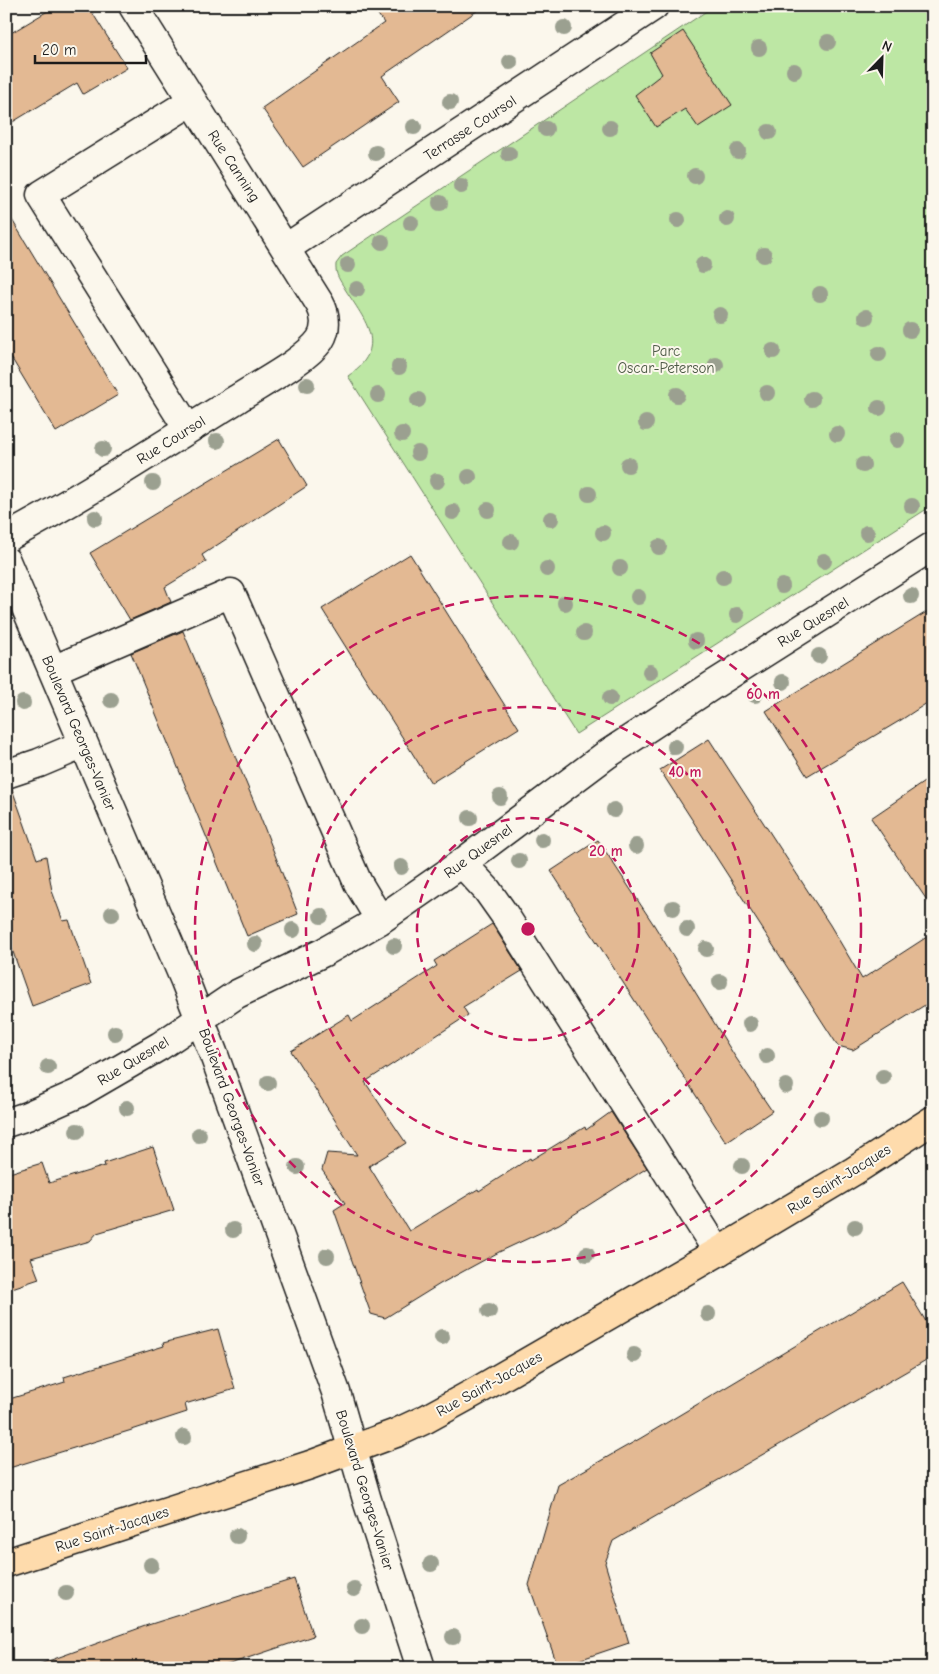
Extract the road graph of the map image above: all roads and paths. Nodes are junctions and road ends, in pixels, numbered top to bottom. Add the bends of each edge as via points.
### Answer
1 (133, 6) edge
2 (654, 6) edge
3 (192, 101) junction
4 (286, 248) junction
5 (324, 329) joint
6 (188, 429) junction
7 (6, 538) edge
8 (933, 546) edge
9 (6, 561) edge
10 (53, 670) junction
11 (84, 744) junction
12 (6, 774) edge
13 (462, 863) junction
14 (380, 920) junction
15 (200, 1019) junction
16 (933, 1120) edge
17 (6, 1123) edge
18 (718, 1252) junction
19 (352, 1450) junction
20 (6, 1563) edge
21 (421, 1668) edge

1 - 3 street, Rue Canning
2 - 4 street, Terrasse Coursol
3 - 4 street, Rue Canning
3 - 6 street via 40,195
4 - 5 street, Rue Canning via 324,311
5 - 6 street, Rue Coursol via 319,340 305,354
6 - 7 street, Rue Coursol
8 - 13 street, Rue Quesnel via 606,755
9 - 10 street, Boulevard Georges-Vanier
10 - 11 street, Boulevard Georges-Vanier
10 - 14 street via 231,594 358,883
11 - 12 street
11 - 15 street, Boulevard Georges-Vanier
13 - 14 street, Rue Quesnel
13 - 18 street via 504,914
14 - 15 street, Rue Quesnel via 238,994
15 - 17 street, Rue Quesnel via 79,1093
15 - 19 street, Boulevard Georges-Vanier via 336,1392
16 - 18 main road, Rue Saint-Jacques
18 - 19 main road, Rue Saint-Jacques via 451,1405 396,1433
19 - 20 main road, Rue Saint-Jacques
19 - 21 street, Boulevard Georges-Vanier

